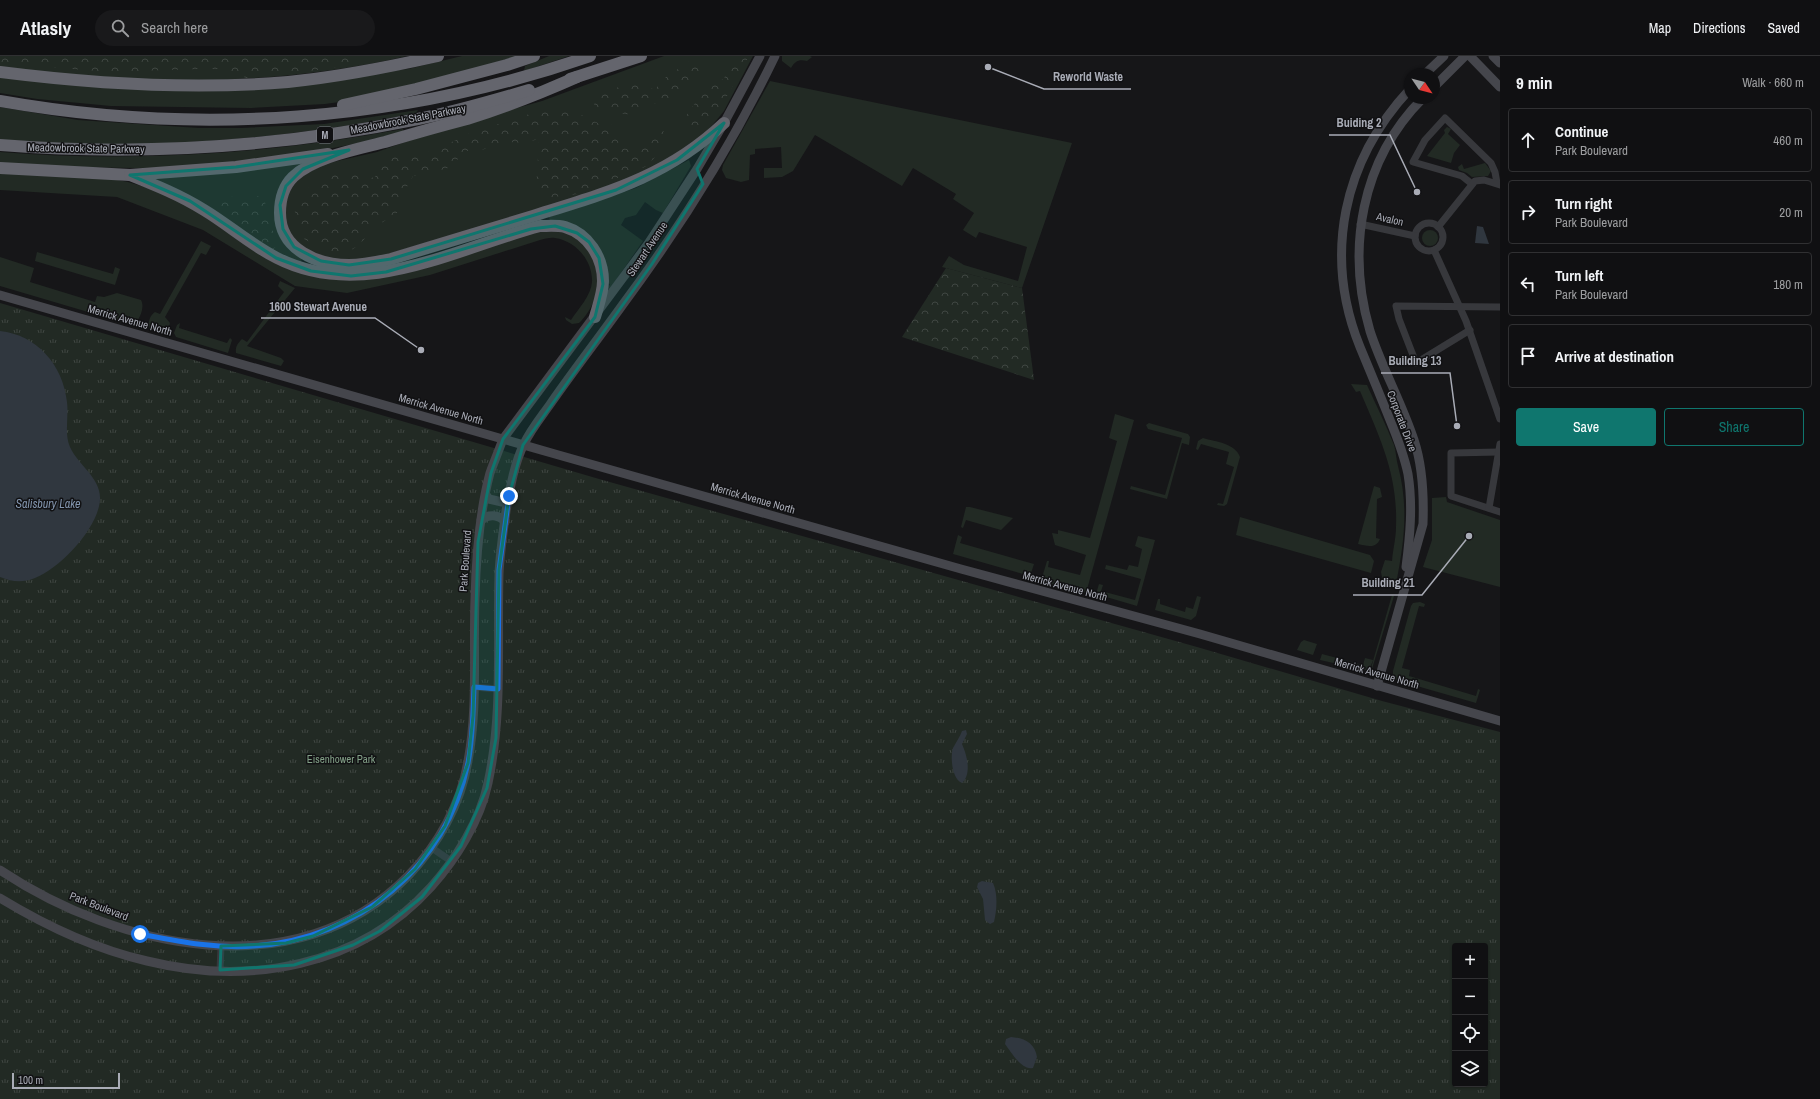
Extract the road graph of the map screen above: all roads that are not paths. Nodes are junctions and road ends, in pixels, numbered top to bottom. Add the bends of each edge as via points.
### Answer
1 (438, 56) edge
2 (534, 56) edge
3 (590, 56) edge
4 (641, 56) edge
5 (760, 56) edge
6 (775, 56) edge
7 (1444, 56) edge
8 (1466, 56) edge
9 (1470, 56) edge
10 (1493, 56) edge
11 (1500, 63) edge
12 (1431, 68) edge
13 (0, 72) edge
14 (577, 77) junction
15 (1440, 81) edge
16 (1500, 87) edge
17 (1404, 95) edge
18 (0, 101) edge
19 (1417, 104) edge
20 (308, 116) junction
21 (724, 123) junction
22 (0, 145) edge
23 (349, 150) junction
24 (0, 168) edge
25 (697, 169) junction
26 (710, 173) junction
27 (130, 175) junction
28 (703, 184) junction
29 (1472, 184) junction
30 (1498, 184) edge
31 (1360, 224) junction
32 (1438, 227) junction
33 (1415, 236) junction
34 (648, 244) junction
35 (1434, 250) junction
36 (652, 264) junction
37 (633, 291) junction
38 (613, 292) junction
39 (0, 295) edge
40 (1460, 307) junction
41 (1500, 307) edge
42 (595, 317) junction
43 (1470, 330) junction
44 (1379, 353) junction
45 (1369, 368) junction
46 (1500, 419) edge
47 (503, 439) junction
48 (1500, 444) edge
49 (523, 445) junction
50 (1498, 452) junction
51 (486, 495) junction
52 (509, 496) junction
53 (1489, 508) junction
54 (1500, 512) edge
55 (481, 520) junction
56 (505, 522) junction
57 (1404, 592) junction
58 (1378, 686) junction
59 (474, 687) junction
60 (498, 689) junction
61 (1500, 721) edge
62 (432, 848) junction
63 (452, 861) junction
64 (0, 870) edge
65 (0, 898) edge
66 (221, 946) junction
67 (220, 970) junction

1 - 13 highway via 338,76 234,85 176,86
2 - 20 highway via 394,95 345,104
3 - 20 highway, Meadowbrook State Parkway / M via 505,82 428,100
4 - 14 highway, Meadowbrook State Parkway / M
5 - 21 main road, Stewart Avenue
6 - 26 main road, Stewart Avenue via 745,116
7 - 12 main road
8 - 15 main road
9 - 16 main road
10 - 11 main road
14 - 22 highway, Meadowbrook State Parkway / M via 418,119 296,139 181,149 100,150
14 - 23 highway via 529,99
17 - 45 main road, Corporate Drive via 1382,124 1360,162 1344,220 1342,261 1345,292 1353,327
18 - 20 highway, Meadowbrook State Parkway / M via 74,112 147,118 234,120
19 - 31 main road, Corporate Drive via 1406,116 1381,157 1364,204
21 - 23 highway via 704,142 677,160 616,190 391,259 349,265 321,261 304,254 287,238 280,217 282,195 292,178 303,169
21 - 25 main road, Stewart Avenue
23 - 27 highway via 236,167
24 - 27 highway
25 - 26 main road
25 - 28 main road
25 - 34 main road, Stewart Avenue
26 - 28 main road, Stewart Avenue
27 - 42 highway via 190,201 276,258 311,271 335,275 386,272 540,226 565,228 578,233 589,242 599,258 603,280
28 - 36 main road, Stewart Avenue
29 - 30 street via 1481,180
29 - 30 street via 1462,176 1413,162 1425,140 1445,118 1491,163
29 - 32 street
31 - 33 street, Avalon
31 - 44 main road, Corporate Drive via 1359,262 1362,298
32 - 33 street via 1424,225
32 - 35 street via 1442,238
33 - 35 street via 1421,249
34 - 36 main road
34 - 38 main road, Stewart Avenue
35 - 40 street
36 - 37 main road, Stewart Avenue
37 - 38 main road
37 - 49 main road, Stewart Avenue
38 - 42 main road, Stewart Avenue
39 - 47 main road, Merrick Avenue North
40 - 41 street
40 - 43 street
40 - 43 street via 1396,306 1398,319 1416,363
42 - 47 main road, Stewart Avenue
43 - 46 street
44 - 45 main road via 1376,363
44 - 57 main road, Corporate Drive via 1414,439 1421,469 1423,524
45 - 57 main road, Corporate Drive via 1399,442 1408,474 1411,518
47 - 49 main road, Merrick Avenue North
47 - 51 main road, Park Boulevard via 490,472
48 - 50 street
49 - 52 main road
49 - 58 main road, Merrick Avenue North
50 - 53 street
50 - 53 street via 1451,453 1452,496
51 - 52 main road via 489,499 502,502
51 - 55 main road, Park Boulevard
52 - 56 main road
53 - 54 street
55 - 56 main road via 493,516 500,517
55 - 59 main road, Park Boulevard via 475,598
56 - 60 main road via 499,570
57 - 58 main road, Corporate Drive
58 - 61 main road, Merrick Avenue North
59 - 60 street
59 - 62 main road, Park Boulevard via 468,763 457,801
60 - 63 main road via 496,738 487,788 472,827
62 - 63 street
62 - 66 main road, Park Boulevard via 415,870 396,888 372,907 346,922 313,936 286,943
63 - 67 main road via 422,897 402,915 353,946 294,965 269,969
64 - 66 main road, Park Boulevard via 37,893 103,922 140,934 186,943
65 - 67 main road via 43,923 109,950 184,969
66 - 67 street

